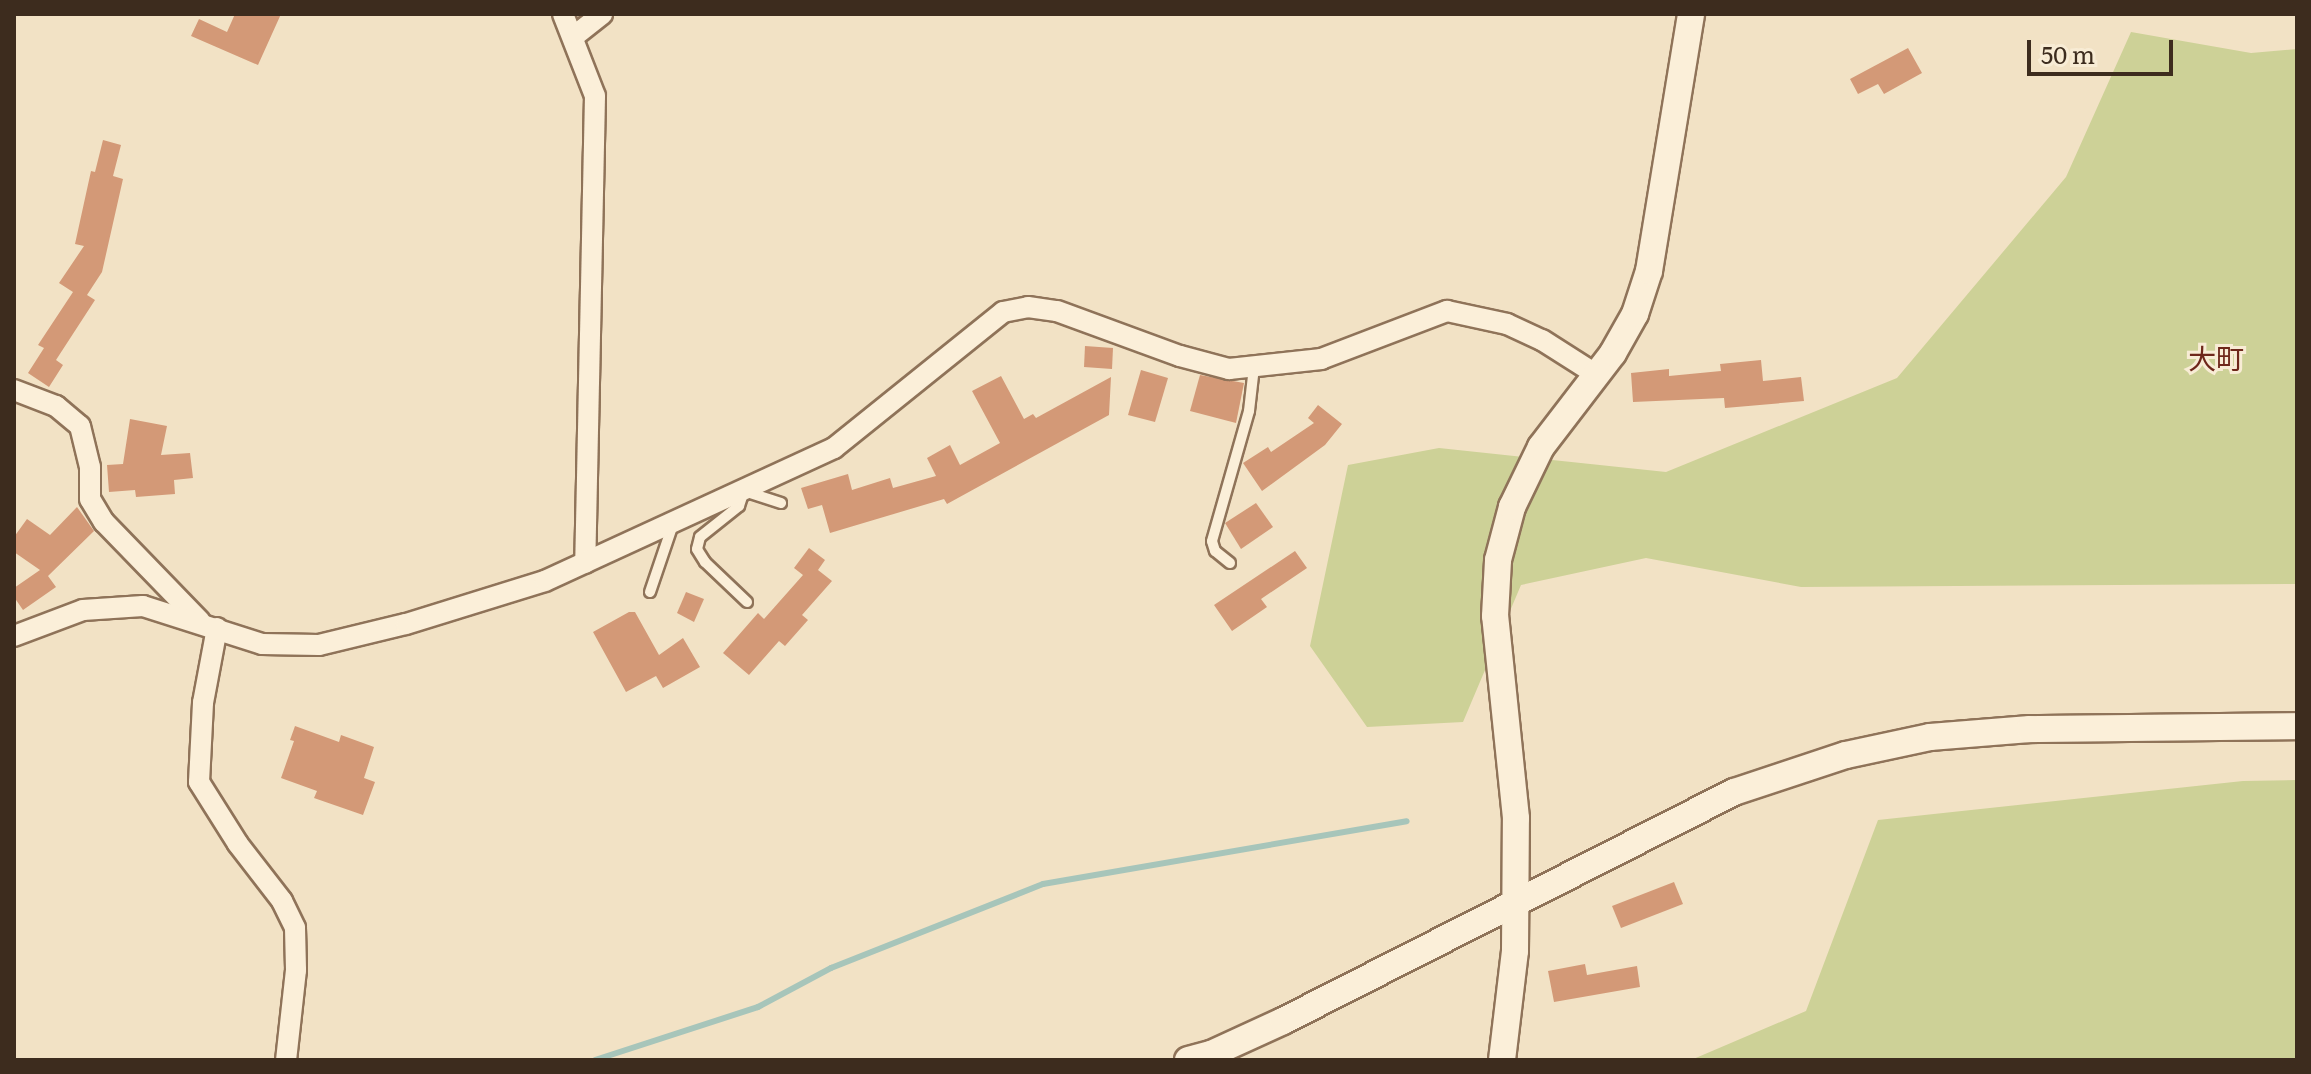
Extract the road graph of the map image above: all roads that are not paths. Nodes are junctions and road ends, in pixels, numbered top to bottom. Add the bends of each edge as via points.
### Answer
1 (563, 14) edge
2 (602, 14) edge
3 (1691, 14) edge
4 (573, 37) junction
5 (1254, 367) junction
6 (1597, 375) junction
7 (14, 390) edge
8 (744, 491) junction
9 (781, 503) dead end
10 (673, 524) junction
11 (585, 563) junction
12 (1230, 563) dead end
13 (650, 592) dead end
14 (747, 602) dead end
15 (210, 626) junction
16 (14, 636) edge
17 (2297, 726) edge
18 (1517, 902) junction
19 (286, 1060) edge
20 (1188, 1060) edge
21 (1502, 1060) edge

1 - 4 street
2 - 4 street
3 - 6 street via 1649,271 1635,314
4 - 11 street via 595,96
5 - 6 street via 1321,359 1447,311 1507,324
5 - 8 street via 1229,369 1180,356 1057,311 1028,307 1003,312 834,448
5 - 12 lane via 1249,411 1212,541 1215,551
6 - 18 street via 1541,447 1512,507 1498,560 1495,616 1516,818
7 - 15 street via 56,406 80,426 90,467 90,499 104,522
8 - 9 lane
8 - 10 street
8 - 14 lane via 739,506 700,537 697,549 715,575
10 - 11 street
10 - 13 lane
11 - 15 street via 420,620 319,645 262,644
15 - 16 street via 143,606 118,606 83,610
15 - 19 street via 199,782 295,928
17 - 18 street via 2030,729 1930,737 1846,755 1734,792
18 - 20 street via 1283,1021
18 - 21 street

